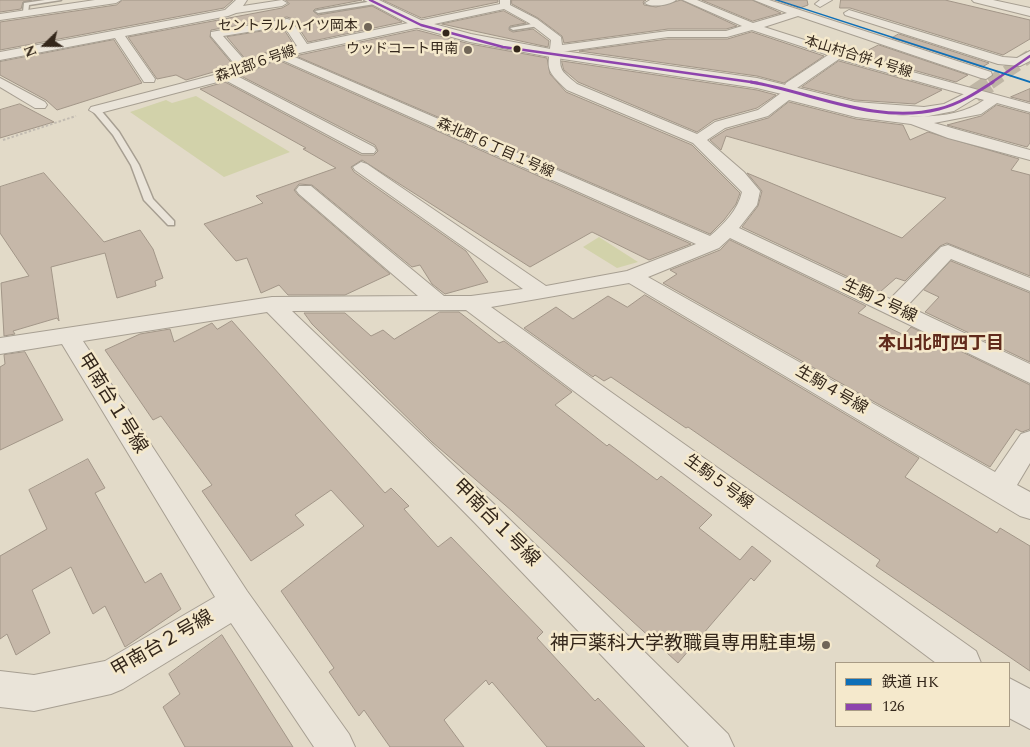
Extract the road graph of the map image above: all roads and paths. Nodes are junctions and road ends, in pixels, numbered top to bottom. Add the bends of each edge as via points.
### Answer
1 (58, 0) edge
2 (116, 0) edge
3 (242, 0) edge
4 (671, 0) edge
5 (688, 0) edge
6 (759, 0) edge
7 (806, 0) edge
8 (978, 0) edge
9 (1002, 0) edge
10 (1025, 0) edge
11 (372, 1) edge
12 (1030, 1) edge
13 (82, 2) edge
14 (823, 2) edge
15 (282, 3) dead end
16 (505, 3) edge
17 (650, 3) dead end
18 (1030, 6) edge
19 (233, 10) junction
20 (318, 11) dead end
21 (26, 12) junction
22 (1030, 12) edge
23 (797, 13) junction
24 (0, 18) edge
25 (419, 24) junction
26 (537, 25) junction
27 (756, 27) junction
28 (513, 28) dead end
29 (118, 34) junction
30 (304, 48) junction
31 (556, 52) junction
32 (839, 53) junction
33 (278, 54) junction
34 (1030, 55) edge
35 (0, 56) edge
36 (245, 68) junction
37 (227, 76) junction
38 (148, 79) dead end
39 (0, 82) edge
40 (789, 90) junction
41 (968, 91) junction
42 (995, 98) junction
43 (40, 105) dead end
44 (1030, 108) edge
45 (96, 110) joint
46 (908, 115) junction
47 (66, 119) dead end
48 (3, 140) dead end
49 (698, 140) junction
50 (368, 150) dead end
51 (1030, 155) edge
52 (361, 167) dead end
53 (305, 190) dead end
54 (171, 223) dead end
55 (728, 230) junction
56 (712, 244) junction
57 (632, 276) junction
58 (1030, 285) edge
59 (542, 293) junction
60 (471, 302) junction
61 (272, 304) junction
62 (440, 304) junction
63 (893, 308) junction
64 (68, 336) junction
65 (0, 346) edge
66 (1030, 374) edge
67 (1030, 441) edge
68 (999, 489) junction
69 (1030, 507) edge
70 (236, 602) junction
71 (963, 662) edge
72 (0, 689) edge
73 (1010, 697) edge
74 (1030, 711) edge
75 (336, 747) edge
76 (715, 747) edge

1 - 21 lane via 26,4
2 - 13 street
3 - 19 street
4 - 17 street
5 - 27 street, 本山村合併４号線
6 - 23 street
7 - 14 street
8 - 22 street
9 - 18 street
10 - 12 street
11 - 20 lane
11 - 25 street
13 - 21 street
14 - 34 street via 1002,61 1020,62
15 - 19 street
16 - 25 street, 森北部６号線
16 - 26 street
19 - 29 street
21 - 24 street
23 - 27 street
23 - 41 street via 986,76
25 - 30 street, 森北部６号線
25 - 31 street via 461,36
26 - 28 lane
26 - 31 street via 557,39
27 - 31 street via 720,36 668,34
27 - 32 street, 本山村合併４号線
29 - 35 street
29 - 38 street
30 - 33 street, 森北部６号線
30 - 36 street via 287,22 215,34
31 - 40 street
31 - 49 street via 553,64 557,73 572,87
32 - 40 street
32 - 41 street, 本山村合併４号線
33 - 36 street, 森北部６号線
33 - 56 street, 森北町６丁目１号線
36 - 37 street, 森北部６号線
37 - 45 street, 森北部６号線
37 - 50 street
39 - 43 street
40 - 41 street via 912,106 938,103
40 - 46 street via 856,107
40 - 49 street via 763,113 720,124
41 - 42 street, 本山村合併４号線
41 - 46 street via 948,108
42 - 44 street, 本山村合併４号線
42 - 46 street via 977,110 949,116
45 - 54 lane via 135,165 148,200
46 - 51 street via 978,148
47 - 48 path
49 - 55 street via 751,191 748,205
52 - 59 street
53 - 62 street
55 - 56 street
55 - 63 street, 生駒２号線
56 - 57 street
57 - 59 street
57 - 68 street, 生駒４号線
58 - 63 street via 948,251
59 - 60 street
60 - 62 street
60 - 71 street, 生駒５号線
61 - 62 street
61 - 64 street
61 - 76 street, 甲南台１号線
63 - 66 street, 生駒２号線
64 - 65 street
64 - 70 street, 甲南台１号線
67 - 68 street
68 - 69 street, 生駒４号線
70 - 72 street, 甲南台２号線 via 111,677 34,693
70 - 75 street, 甲南台１号線
73 - 74 street

